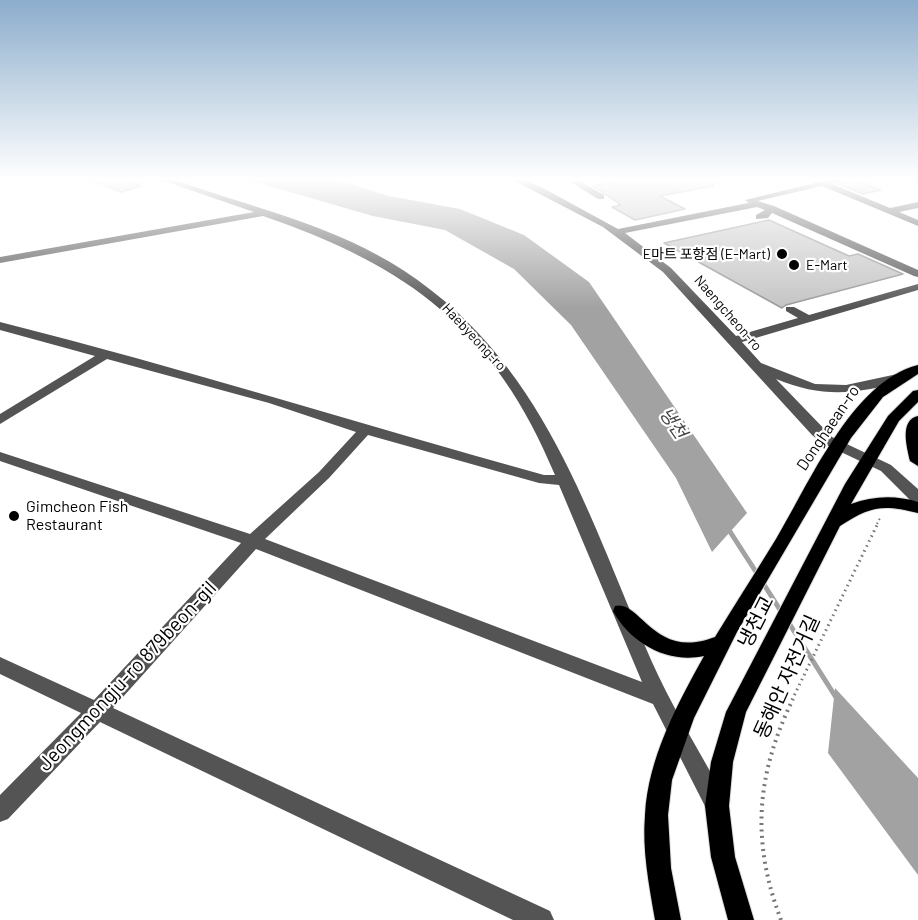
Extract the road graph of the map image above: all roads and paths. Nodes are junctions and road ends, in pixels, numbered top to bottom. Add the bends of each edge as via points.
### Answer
1 (210, 223) edge
2 (286, 223) edge
3 (601, 223) edge
4 (644, 223) edge
5 (652, 223) edge
6 (706, 223) edge
7 (804, 223) edge
8 (614, 230) junction
9 (668, 231) dead end
10 (0, 260) edge
11 (918, 274) edge
12 (918, 287) edge
13 (790, 309) dead end
14 (807, 319) junction
15 (0, 326) edge
16 (733, 341) junction
17 (105, 355) junction
18 (751, 361) junction
19 (918, 369) edge
20 (902, 377) junction
21 (918, 394) edge
22 (0, 420) edge
23 (918, 420) edge
24 (365, 430) junction
25 (840, 447) junction
26 (0, 456) edge
27 (868, 458) junction
28 (918, 461) edge
29 (567, 480) junction
30 (810, 496) joint
31 (918, 498) edge
32 (918, 508) edge
33 (833, 524) junction
34 (253, 541) junction
35 (860, 557) dead end
36 (621, 611) junction
37 (724, 641) junction
38 (0, 665) edge
39 (660, 698) junction
40 (96, 711) junction
41 (677, 734) junction
42 (717, 806) junction
43 (0, 811) edge
44 (760, 815) joint
45 (541, 920) edge
46 (668, 920) edge
47 (741, 920) edge
48 (781, 920) edge

1 - 10 street
2 - 29 street, Haebyeong-ro via 354,247 399,272 442,303 515,383 540,423
3 - 8 street, Naengcheon-ro
4 - 8 street
5 - 8 street
6 - 9 street
7 - 11 street
8 - 16 street, Naengcheon-ro via 674,275
12 - 14 street
13 - 14 street
14 - 16 street
15 - 17 street
16 - 18 street, Naengcheon-ro
17 - 22 street
17 - 24 street
18 - 20 street via 822,390 849,391
18 - 25 street, Naengcheon-ro via 817,432
19 - 20 main road, Donghaean-ro
20 - 25 main road, Donghaean-ro via 867,405
21 - 27 main road via 897,414
23 - 28 main road via 912,437
24 - 29 street via 544,480
24 - 34 street, Jeongmongju-ro 879beon-gil via 324,475
25 - 27 street, Naengcheon-ro
25 - 30 main road, Donghaean-ro
26 - 34 street
27 - 31 street, Naengcheon-ro via 896,476
27 - 33 main road
29 - 36 street, Haebyeong-ro
30 - 37 main road, 냉천교
32 - 33 main road via 895,501 878,502 859,507
33 - 42 main road, 냉천교 via 736,712 726,743
34 - 39 street
34 - 40 street, Jeongmongju-ro 879beon-gil
35 - 44 path, 동해안 자전거길 via 776,734 768,755
36 - 37 main road via 648,638 675,650 697,652
36 - 39 street, Haebyeong-ro
37 - 41 main road, 냉천교
38 - 40 street
39 - 41 street, Haebyeong-ro
40 - 43 street, Jeongmongju-ro 879beon-gil
40 - 45 street
41 - 42 street, Haebyeong-ro
41 - 46 main road via 656,810 660,881
42 - 47 main road via 723,857
44 - 48 path, 동해안 자전거길 via 762,861

